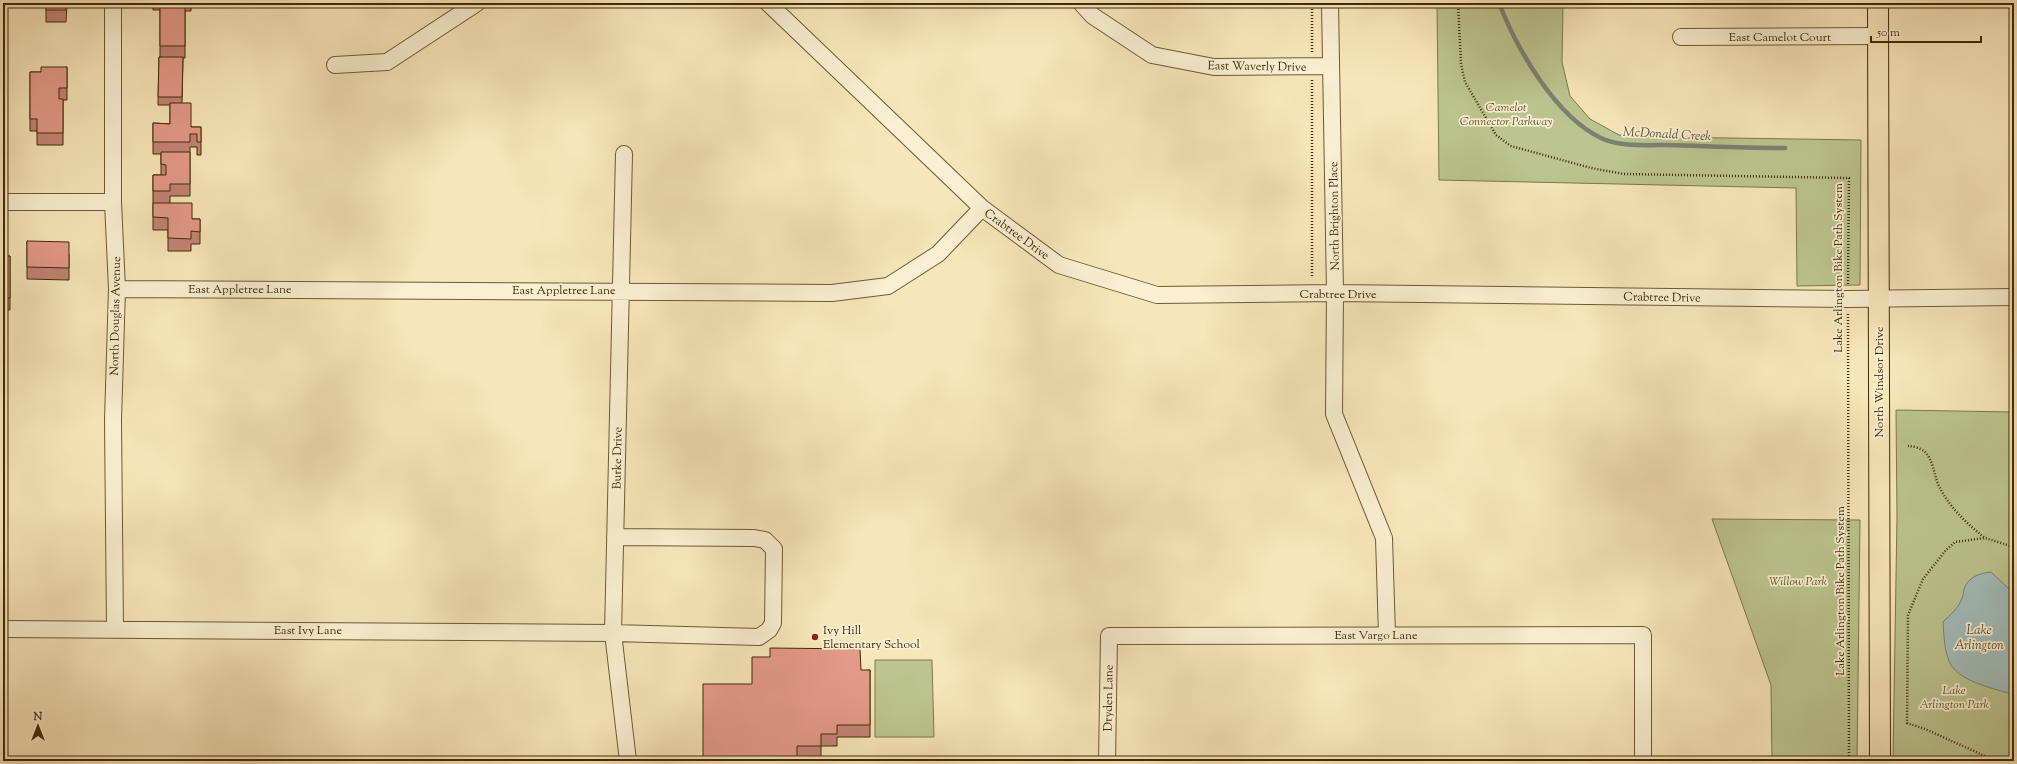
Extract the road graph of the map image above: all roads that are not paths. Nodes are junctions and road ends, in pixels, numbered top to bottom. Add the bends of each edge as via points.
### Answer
1 (113, 3) edge
2 (477, 3) edge
3 (768, 3) edge
4 (1081, 3) edge
5 (1330, 3) edge
6 (1878, 3) edge
7 (1878, 36) junction
8 (1681, 37) dead end
9 (335, 65) dead end
10 (1331, 66) junction
11 (624, 154) dead end
12 (3, 202) edge
13 (113, 202) junction
14 (982, 208) junction
15 (117, 289) junction
16 (621, 291) junction
17 (1335, 293) junction
18 (2014, 297) edge
19 (1879, 298) junction
20 (615, 537) junction
21 (3, 629) edge
22 (115, 629) junction
23 (613, 633) junction
24 (1387, 635) junction
25 (1109, 636) joint
26 (628, 761) edge
27 (1107, 761) edge
28 (1643, 761) edge
29 (1880, 761) edge

1 - 13 street, North Douglas Avenue
2 - 9 street via 387,62
3 - 14 street, Crabtree Drive
4 - 10 street, East Waverly Drive via 1094,16 1152,55 1214,68
5 - 10 street, North Brighton Place
6 - 7 main road, North Windsor Drive
7 - 8 street, East Camelot Court
7 - 19 main road, North Windsor Drive
10 - 17 street, North Brighton Place
11 - 16 street, Burke Drive
12 - 13 street
13 - 15 street, North Douglas Avenue
14 - 16 street, East Appletree Lane via 938,254 888,286 832,293
14 - 17 street, Crabtree Drive via 1059,265 1157,295
15 - 16 street, East Appletree Lane
15 - 22 street, North Douglas Avenue via 113,420
16 - 20 street, Burke Drive
17 - 19 street, Crabtree Drive
17 - 24 street, North Brighton Place via 1334,414 1384,538
18 - 19 street, Crabtree Drive
19 - 29 main road, North Windsor Drive
20 - 23 street, Burke Drive
20 - 23 street, East Ivy Lane via 765,540 774,549 773,623 769,630 759,637
21 - 22 street, East Ivy Lane
22 - 23 street, East Ivy Lane
23 - 26 street, Burke Drive
24 - 25 street, East Vargo Lane
24 - 28 street, East Vargo Lane via 1643,635
25 - 27 street, Dryden Lane

